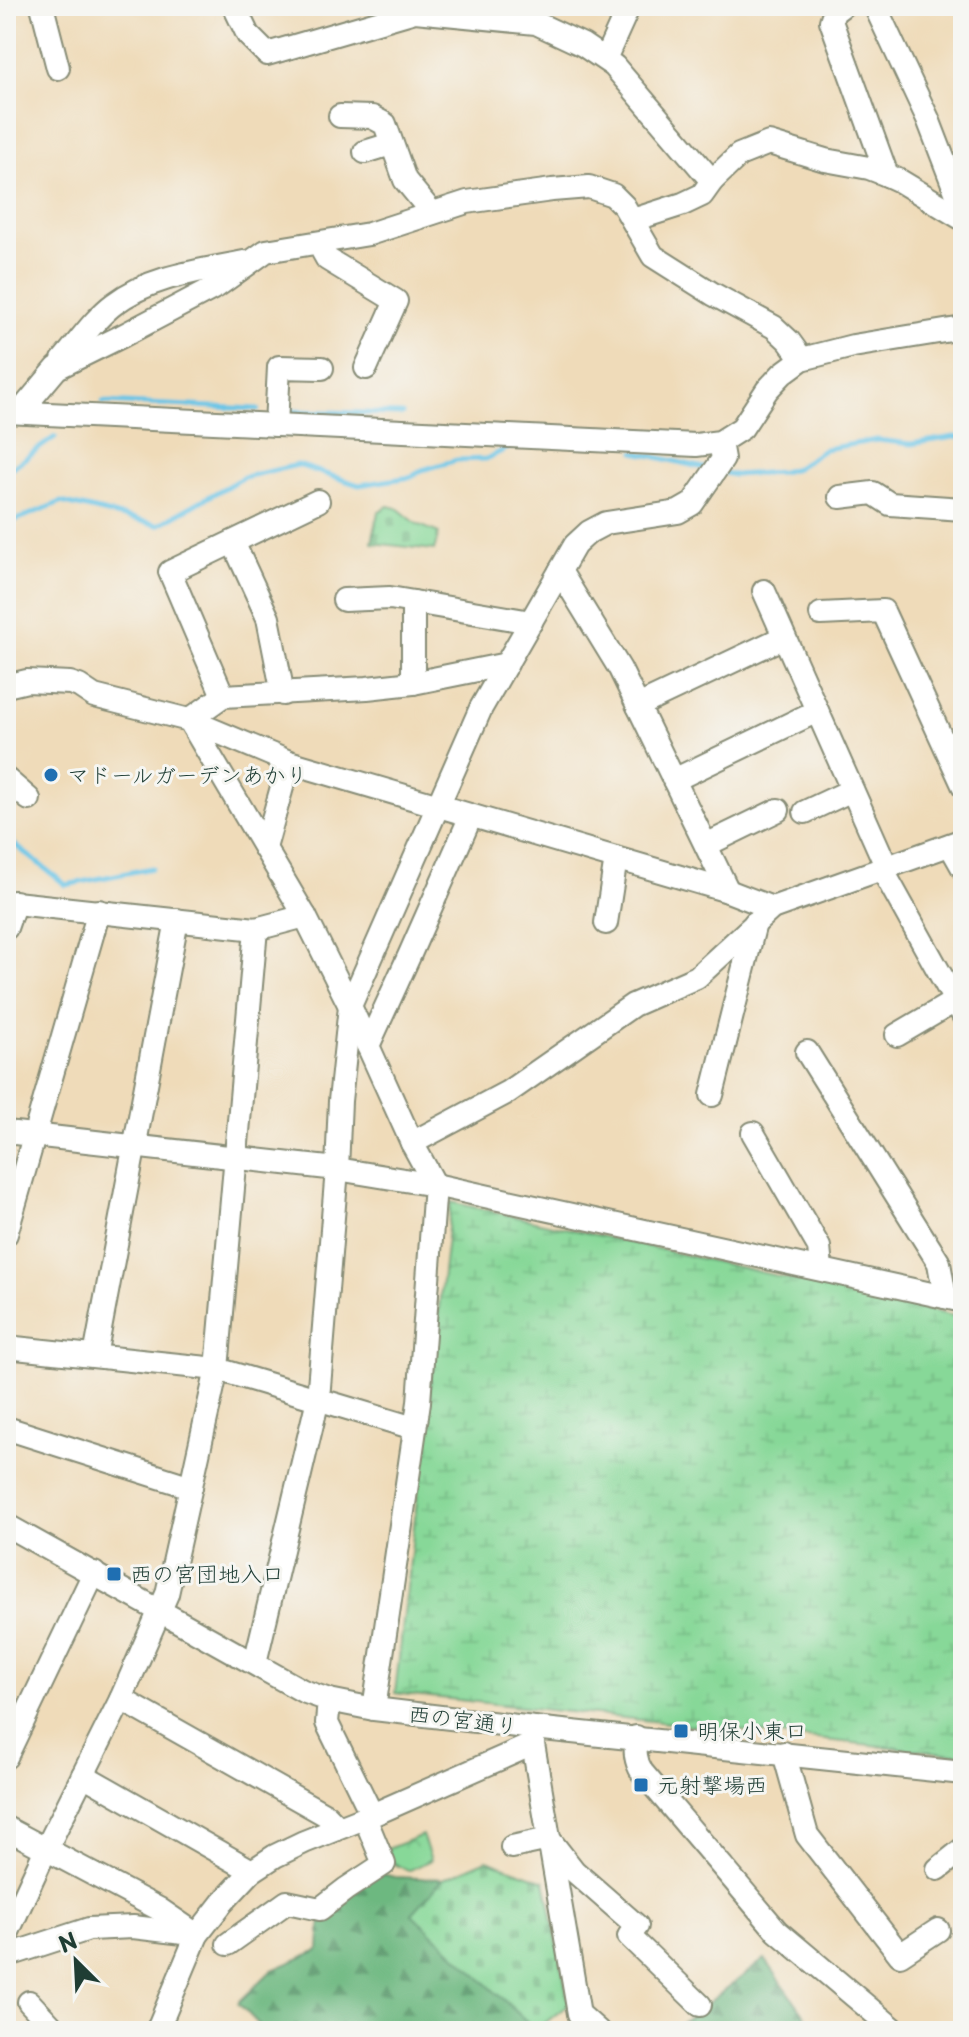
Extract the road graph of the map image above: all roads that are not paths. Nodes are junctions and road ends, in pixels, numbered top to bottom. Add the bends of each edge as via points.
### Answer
1 (42, 6) edge
2 (234, 6) edge
3 (629, 6) edge
4 (842, 6) edge
5 (875, 6) edge
6 (465, 11) edge
7 (535, 14) edge
8 (605, 59) junction
9 (58, 68) dead end
10 (340, 116) dead end
11 (391, 144) junction
12 (365, 152) dead end
13 (887, 175) junction
14 (712, 181) junction
15 (963, 208) edge
16 (432, 213) junction
17 (963, 219) edge
18 (633, 220) junction
19 (318, 243) junction
20 (253, 261) junction
21 (963, 328) edge
22 (802, 359) junction
23 (57, 368) junction
24 (322, 368) dead end
25 (366, 368) dead end
26 (13, 412) edge
27 (276, 425) junction
28 (720, 442) junction
29 (840, 497) dead end
30 (318, 501) dead end
31 (963, 509) edge
32 (233, 542) junction
33 (560, 571) junction
34 (764, 591) dead end
35 (344, 600) dead end
36 (413, 602) junction
37 (821, 614) dead end
38 (531, 622) junction
39 (784, 637) junction
40 (507, 664) junction
41 (413, 683) junction
42 (6, 686) edge
43 (283, 694) junction
44 (223, 696) junction
45 (638, 706) junction
46 (817, 711) junction
47 (189, 720) junction
48 (289, 762) junction
49 (6, 779) edge
50 (674, 780) junction
51 (963, 785) edge
52 (852, 790) junction
53 (29, 799) dead end
54 (438, 806) junction
55 (778, 810) dead end
56 (805, 812) dead end
57 (471, 816) junction
58 (957, 843) edge
59 (706, 845) junction
60 (265, 848) junction
61 (616, 858) junction
62 (884, 868) junction
63 (963, 868) edge
64 (728, 891) junction
65 (11, 902) edge
66 (99, 911) junction
67 (763, 915) junction
68 (305, 916) junction
69 (177, 920) junction
70 (606, 923) dead end
71 (6, 928) edge
72 (256, 929) junction
73 (350, 1006) junction
74 (959, 1008) edge
75 (897, 1035) dead end
76 (368, 1046) junction
77 (807, 1052) dead end
78 (712, 1095) dead end
79 (6, 1132) edge
80 (753, 1133) dead end
81 (34, 1136) junction
82 (412, 1143) junction
83 (134, 1147) junction
84 (236, 1158) junction
85 (337, 1169) junction
86 (435, 1185) junction
87 (6, 1234) edge
88 (821, 1269) junction
89 (954, 1299) edge
90 (6, 1347) edge
91 (95, 1356) junction
92 (217, 1369) junction
93 (318, 1399) junction
94 (6, 1428) edge
95 (414, 1428) junction
96 (191, 1487) junction
97 (8, 1532) edge
98 (94, 1573) junction
99 (161, 1610) junction
100 (255, 1663) junction
101 (121, 1699) junction
102 (329, 1700) junction
103 (374, 1709) junction
104 (534, 1736) junction
105 (636, 1737) junction
106 (784, 1753) junction
107 (6, 1757) edge
108 (963, 1773) edge
109 (83, 1775) junction
110 (369, 1816) junction
111 (338, 1827) junction
112 (6, 1828) edge
113 (549, 1839) junction
114 (512, 1847) dead end
115 (46, 1849) junction
116 (963, 1849) edge
117 (938, 1869) dead end
118 (252, 1871) junction
119 (938, 1930) dead end
120 (197, 1935) junction
121 (6, 1936) edge
122 (228, 1944) dead end
123 (6, 1956) edge
124 (29, 2002) dead end
125 (700, 2005) dead end
126 (56, 2031) edge
127 (157, 2031) edge
128 (598, 2031) edge
129 (896, 2031) edge

1 - 9 street
2 - 6 street via 248,35 267,54 415,11
3 - 8 street
4 - 13 street via 831,21
5 - 15 street
6 - 7 street
7 - 8 street
8 - 14 street
10 - 11 street via 372,117 385,124
11 - 12 street
11 - 16 street via 405,180
13 - 14 street via 769,143 739,155
13 - 17 street
14 - 18 street via 702,195
16 - 18 street via 467,202 589,187 613,195
16 - 19 street via 369,234
18 - 22 street via 653,256 774,327
19 - 20 street via 266,251
19 - 25 street via 327,259 396,301
20 - 23 street via 217,286
20 - 23 street via 148,285 113,305
21 - 22 street
22 - 28 street via 767,390 742,428
23 - 26 street
24 - 27 street via 279,367
26 - 27 street
27 - 28 street
28 - 33 street via 723,459 692,504 678,512 606,523 575,545
29 - 31 street via 873,493 890,504
30 - 32 street
32 - 43 street via 268,618
32 - 44 street via 170,572
33 - 38 street
33 - 45 street
34 - 39 street
35 - 36 street
36 - 38 street
36 - 41 street
37 - 51 street via 883,611
38 - 40 street
39 - 45 street
39 - 46 street
40 - 41 street
40 - 54 street via 481,708
41 - 43 street
42 - 47 street via 27,681 70,683 94,696
43 - 44 street
44 - 47 street
45 - 50 street
46 - 50 street
46 - 52 street
47 - 48 street
47 - 60 street
48 - 54 street
48 - 60 street
49 - 53 street
50 - 59 street
52 - 56 street
52 - 62 street
54 - 57 street
54 - 73 street
55 - 59 street
57 - 61 street
57 - 76 street
58 - 62 street
58 - 63 street
59 - 64 street
60 - 68 street
61 - 64 street
61 - 70 street
62 - 67 street
62 - 74 street
64 - 67 street
65 - 66 street
65 - 71 street
66 - 69 street
66 - 81 street
67 - 78 street
67 - 82 street via 697,977 633,1005 508,1092
68 - 72 street
68 - 73 street
69 - 72 street
69 - 83 street
72 - 84 street
73 - 76 street
73 - 85 street
74 - 75 street
76 - 82 street
77 - 89 street via 939,1263
79 - 81 street
80 - 88 street via 819,1247
81 - 83 street
81 - 87 street
82 - 86 street
83 - 84 street
83 - 91 street
84 - 85 street
84 - 92 street
85 - 86 street
85 - 93 street
86 - 88 street
86 - 95 street
88 - 89 street
90 - 91 street
91 - 92 street
92 - 93 street
92 - 96 street
93 - 95 street
93 - 100 street
94 - 96 street
95 - 103 street
96 - 99 street
97 - 98 street, 西の宮通り
98 - 99 street, 西の宮通り
98 - 107 street
99 - 100 street, 西の宮通り
99 - 101 street
100 - 102 street, 西の宮通り
101 - 109 street
101 - 111 street via 326,1815
102 - 103 street, 西の宮通り
102 - 110 street via 327,1723
103 - 104 street, 西の宮通り
104 - 105 street, 西の宮通り
104 - 110 street
104 - 113 street
105 - 106 street, 西の宮通り
105 - 129 street via 635,1756 642,1772 777,1931
106 - 108 street, 西の宮通り
106 - 119 street via 807,1835 900,1955
109 - 115 street
109 - 118 street
110 - 111 street
110 - 122 street via 384,1864 320,1909 287,1902
111 - 118 street
112 - 115 street
113 - 114 street
113 - 125 street via 574,1871 637,1926 629,1936
113 - 128 street via 579,2014
115 - 120 street
115 - 121 street
116 - 117 street
118 - 120 street
120 - 123 street via 133,1927 89,1929
120 - 127 street
124 - 126 street

